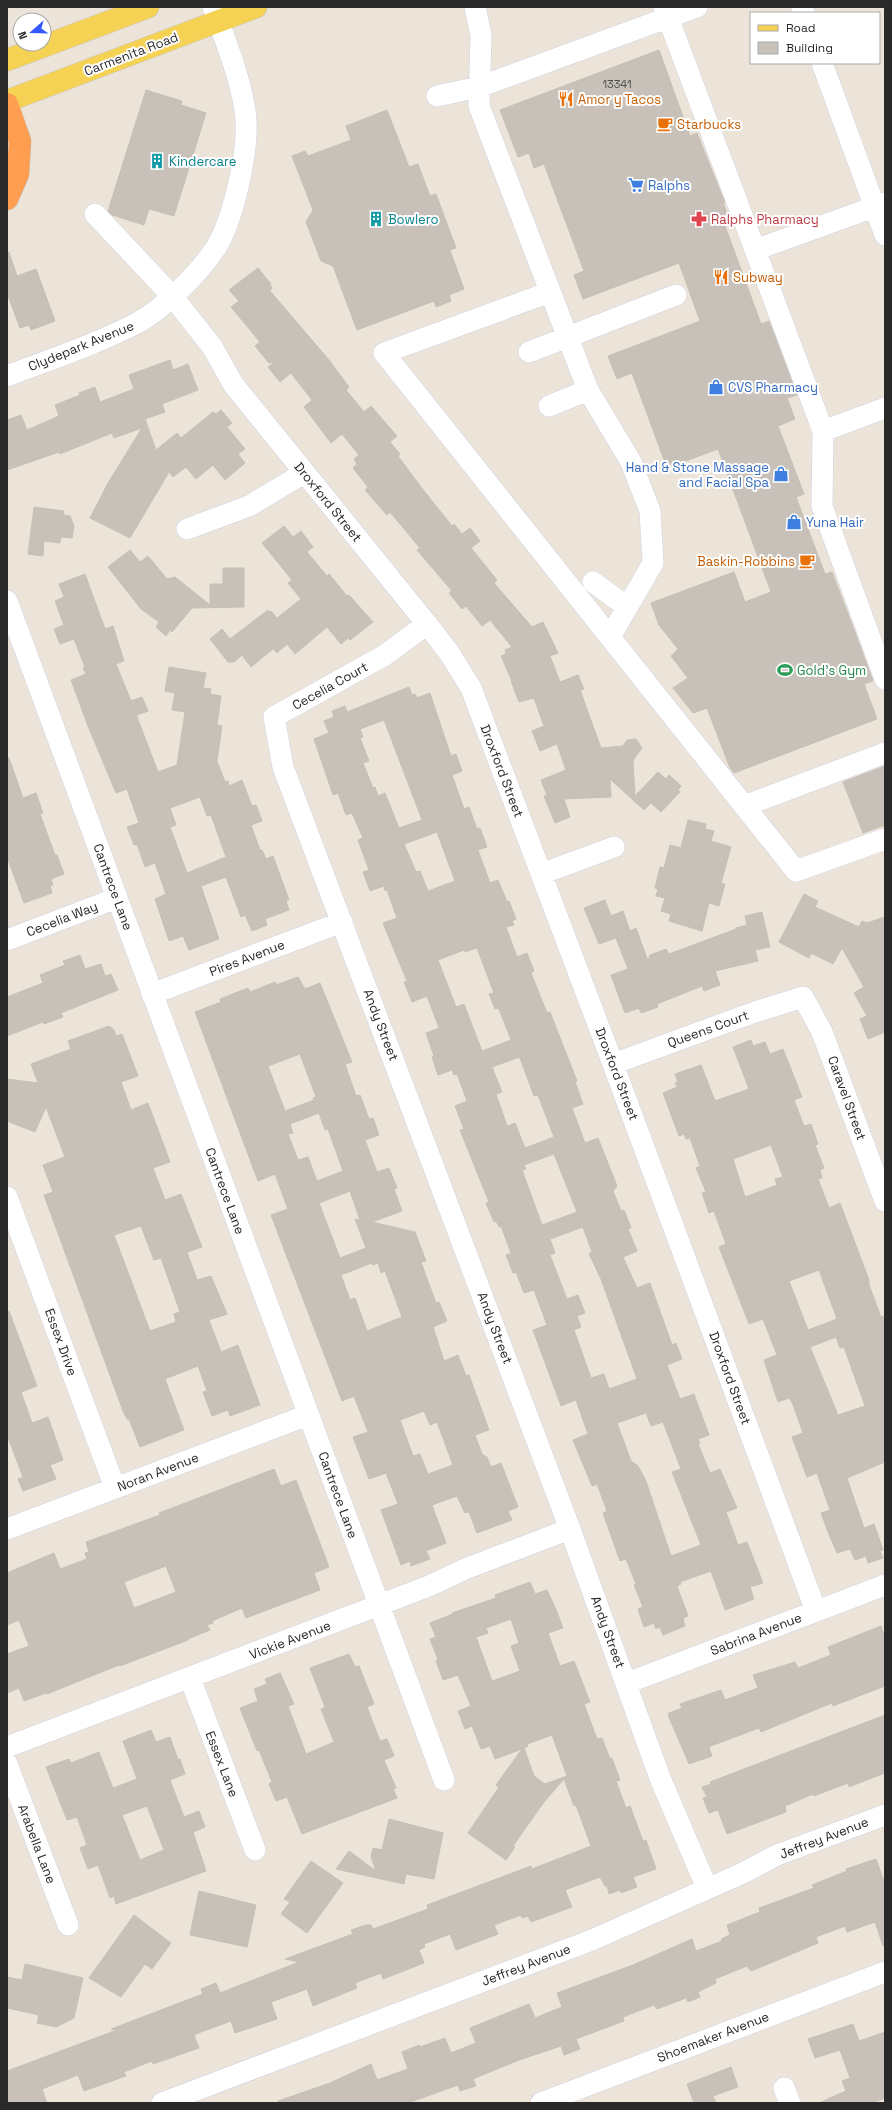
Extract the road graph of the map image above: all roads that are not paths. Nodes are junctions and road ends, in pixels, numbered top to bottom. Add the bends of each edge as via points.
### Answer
1 (148, 7) edge
2 (256, 7) edge
3 (474, 7) edge
4 (697, 7) edge
5 (666, 12) edge
6 (216, 14) edge
7 (7, 60) edge
8 (822, 64) edge
9 (480, 88) junction
10 (437, 96) dead end
11 (7, 103) edge
12 (7, 199) edge
13 (880, 204) edge
14 (95, 214) dead end
15 (885, 235) edge
16 (755, 250) junction
17 (550, 292) junction
18 (676, 295) dead end
19 (173, 297) junction
20 (567, 337) junction
21 (529, 352) dead end
22 (7, 376) edge
23 (588, 390) junction
24 (549, 406) dead end
25 (885, 408) edge
26 (823, 431) junction
27 (304, 473) junction
28 (187, 529) dead end
29 (593, 582) dead end
30 (7, 601) edge
31 (627, 607) junction
32 (427, 624) junction
33 (610, 637) junction
34 (885, 679) edge
35 (885, 753) edge
36 (283, 767) joint
37 (744, 806) junction
38 (885, 839) edge
39 (614, 847) dead end
40 (541, 874) junction
41 (117, 898) junction
42 (342, 922) junction
43 (7, 940) edge
44 (152, 994) junction
45 (803, 997) joint
46 (613, 1064) junction
47 (7, 1197) edge
48 (885, 1201) edge
49 (308, 1415) junction
50 (115, 1488) junction
51 (7, 1529) edge
52 (570, 1529) junction
53 (885, 1585) edge
54 (379, 1606) junction
55 (816, 1611) junction
56 (190, 1678) junction
57 (627, 1683) junction
58 (7, 1747) edge
59 (7, 1764) edge
60 (444, 1780) dead end
61 (885, 1815) edge
62 (255, 1850) dead end
63 (707, 1888) junction
64 (68, 1925) dead end
65 (885, 1972) edge
66 (570, 2098) edge
67 (162, 2103) edge
68 (541, 2103) edge

1 - 7 main road
2 - 6 main road, Carmenita Road
3 - 9 street via 481,35
4 - 5 street
5 - 9 street
5 - 16 street
6 - 11 main road, Carmenita Road
6 - 19 street via 240,90 246,120 244,152 234,206 216,248
8 - 13 street
9 - 10 street
9 - 17 street via 479,106
11 - 12 highway via 20,141 18,174
13 - 15 street
13 - 16 street
14 - 19 street, Droxford Street
16 - 26 street
17 - 20 street
17 - 33 street via 384,353
18 - 20 street
19 - 22 street, Clydepark Avenue via 140,321 96,342
19 - 27 street, Droxford Street via 213,348 232,384
20 - 21 street
20 - 23 street
23 - 24 street
23 - 31 street via 631,462 650,511 653,563
25 - 26 street
26 - 34 street via 822,506
27 - 28 street via 249,506
27 - 32 street, Droxford Street
29 - 31 street
30 - 41 street, Cantrece Lane
31 - 33 street
32 - 36 street, Cecelia Court via 385,655 274,717
32 - 40 street, Droxford Street via 471,688
33 - 37 street
35 - 37 street
36 - 42 street, Andy Street
37 - 38 street via 796,872
39 - 40 street
40 - 46 street, Droxford Street
41 - 43 street, Cecelia Way
41 - 44 street, Cantrece Lane
42 - 44 street, Pires Avenue
42 - 52 street, Andy Street
44 - 49 street, Cantrece Lane
45 - 46 street, Queens Court
45 - 48 street, Caravel Street via 822,1032
46 - 55 street, Droxford Street
47 - 50 street, Essex Drive
49 - 50 street, Noran Avenue
49 - 54 street, Cantrece Lane
50 - 51 street, Noran Avenue
52 - 54 street, Vickie Avenue via 465,1569
52 - 57 street, Andy Street
53 - 55 street, Sabrina Avenue
54 - 56 street, Vickie Avenue
54 - 60 street, Cantrece Lane
55 - 57 street, Sabrina Avenue
56 - 58 street, Vickie Avenue
56 - 62 street, Essex Lane
57 - 63 street, Andy Street via 660,1778
59 - 64 street, Arabella Lane
61 - 63 street, Jeffrey Avenue via 777,1855
63 - 67 street, Jeffrey Avenue via 592,1940
65 - 66 street, Shoemaker Avenue
66 - 68 street, Shoemaker Avenue

